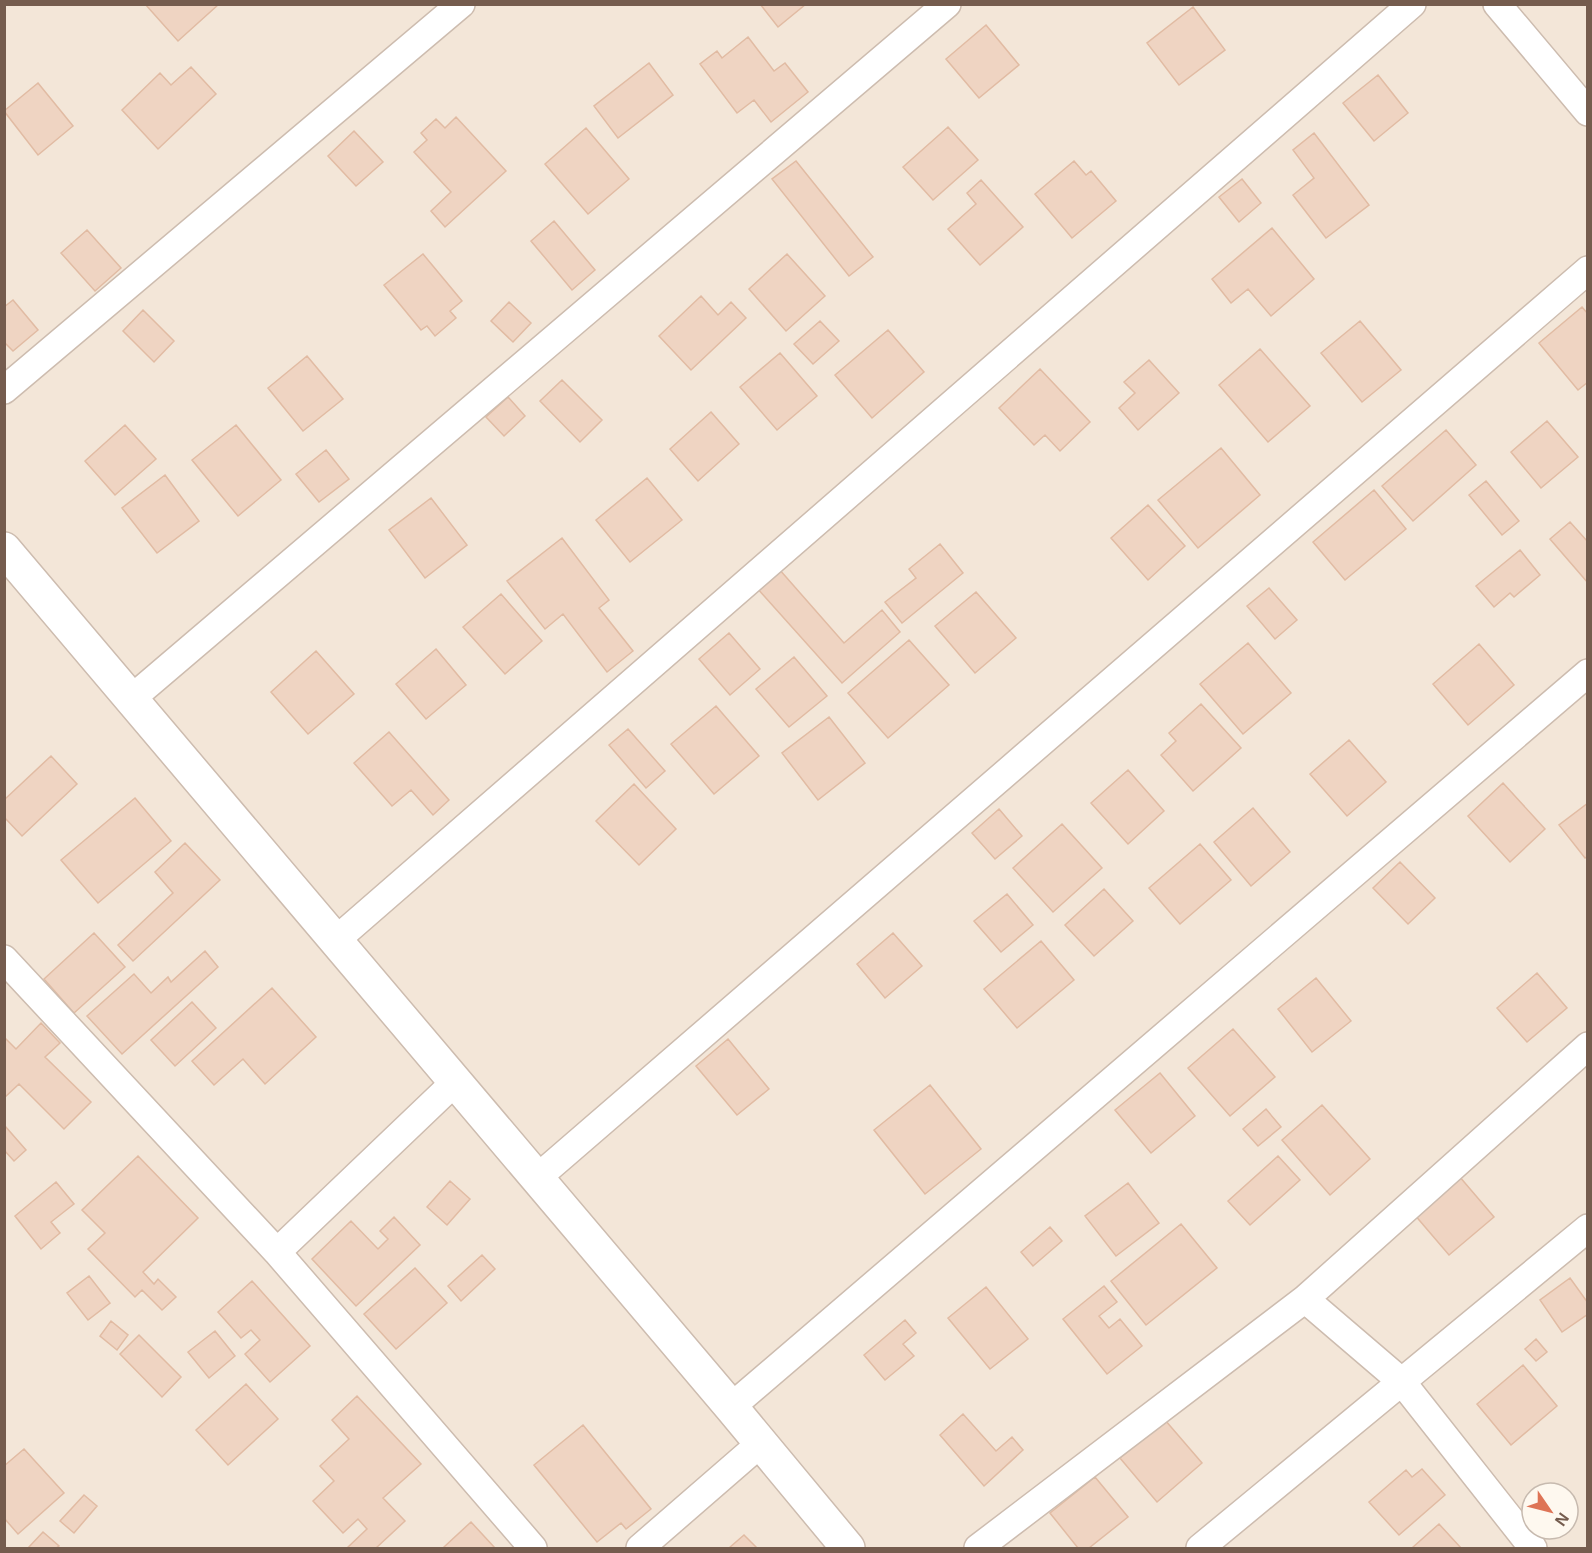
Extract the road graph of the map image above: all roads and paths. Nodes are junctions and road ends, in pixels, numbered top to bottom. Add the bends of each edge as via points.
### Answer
1 (461, 4) edge
2 (947, 4) edge
3 (1412, 4) edge
4 (1497, 4) edge
5 (1587, 112) edge
6 (1587, 270) edge
7 (4, 390) edge
8 (4, 549) edge
9 (1587, 673) edge
10 (131, 699) junction
11 (336, 940) junction
12 (4, 959) edge
13 (1587, 1046) edge
14 (455, 1082) junction
15 (537, 1178) junction
16 (1587, 1228) edge
17 (277, 1252) junction
18 (1305, 1299) junction
19 (1402, 1382) junction
20 (731, 1407) junction
21 (761, 1443) junction
22 (533, 1548) edge
23 (640, 1548) edge
24 (848, 1548) edge
25 (978, 1548) edge
26 (1200, 1548) edge
27 (1533, 1548) edge

1 - 7 street
2 - 10 street
3 - 11 street
4 - 5 street
6 - 15 street
8 - 10 street
9 - 20 street
10 - 11 street
11 - 14 street
12 - 17 street
13 - 18 street
14 - 15 street
14 - 17 street
15 - 20 street
16 - 19 street
17 - 22 street
18 - 19 street
18 - 25 street
19 - 26 street
19 - 27 street
20 - 21 street
21 - 23 street
21 - 24 street

